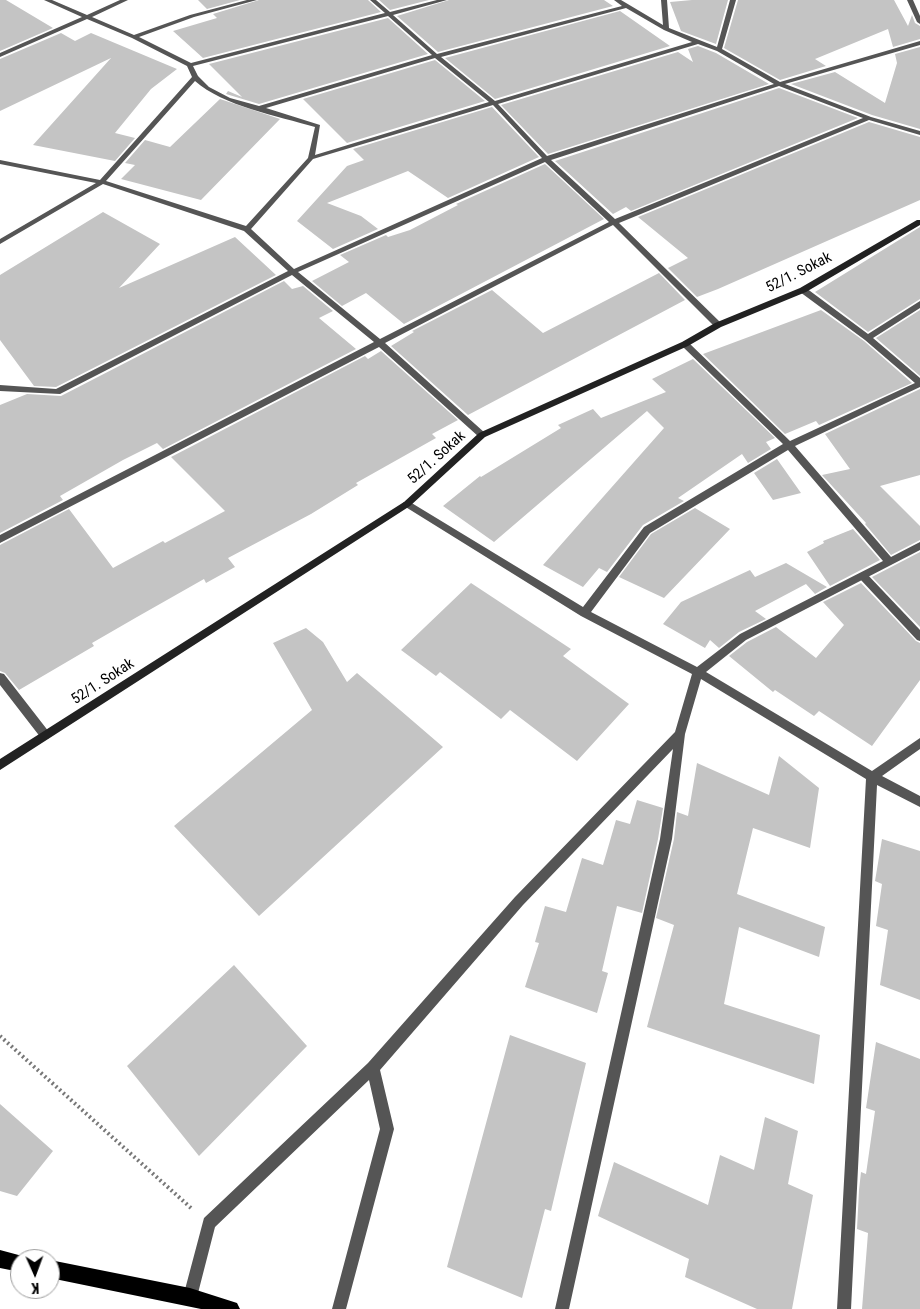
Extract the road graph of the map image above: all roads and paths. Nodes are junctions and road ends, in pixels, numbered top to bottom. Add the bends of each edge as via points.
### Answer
1 (47, 0) edge
2 (125, 0) edge
3 (254, 0) edge
4 (373, 0) edge
5 (444, 0) edge
6 (617, 0) edge
7 (664, 0) edge
8 (733, 0) edge
9 (910, 0) edge
10 (627, 6) junction
11 (388, 14) junction
12 (90, 18) junction
13 (920, 22) edge
14 (666, 29) junction
15 (134, 37) junction
16 (696, 42) junction
17 (920, 43) edge
18 (719, 50) junction
19 (0, 56) edge
20 (436, 56) junction
21 (190, 65) junction
22 (195, 77) junction
23 (779, 84) junction
24 (494, 103) junction
25 (257, 109) junction
26 (869, 118) junction
27 (920, 133) edge
28 (311, 158) junction
29 (546, 159) junction
30 (0, 162) edge
31 (102, 182) junction
32 (614, 222) junction
33 (920, 222) edge
34 (247, 229) junction
35 (0, 242) edge
36 (293, 272) junction
37 (803, 290) junction
38 (920, 304) edge
39 (718, 326) junction
40 (868, 338) junction
41 (380, 343) junction
42 (685, 344) junction
43 (920, 383) edge
44 (0, 388) edge
45 (482, 436) junction
46 (789, 445) junction
47 (407, 504) junction
48 (0, 539) edge
49 (920, 546) edge
50 (890, 562) junction
51 (863, 576) junction
52 (584, 613) junction
53 (920, 637) edge
54 (698, 672) junction
55 (0, 677) edge
56 (680, 734) junction
57 (45, 735) junction
58 (920, 743) edge
59 (0, 765) edge
60 (872, 777) junction
61 (920, 802) edge
62 (0, 1036) edge
63 (373, 1068) junction
64 (209, 1223) junction
65 (60, 1271) edge
66 (190, 1297) junction
67 (231, 1309) edge
68 (339, 1309) edge
69 (562, 1309) edge
70 (844, 1309) edge

1 - 12 street
2 - 12 street
3 - 15 street
4 - 11 street
5 - 11 street
6 - 10 street
7 - 14 street
8 - 18 street
9 - 13 street
10 - 14 street
10 - 20 street
11 - 20 street
11 - 21 street
12 - 15 street
12 - 19 street
14 - 16 street
15 - 21 street
16 - 18 street
16 - 24 street
17 - 23 street
18 - 23 street
20 - 24 street
20 - 25 street
21 - 22 street
22 - 25 street via 207,88
22 - 31 street
23 - 26 street
23 - 29 street
24 - 28 street
24 - 29 street
25 - 28 street via 318,126
26 - 27 street
26 - 32 street
28 - 34 street
29 - 32 street
29 - 36 street
30 - 31 street
31 - 34 street
31 - 35 street
32 - 39 street
32 - 41 street
33 - 37 main road, 52/1. Sokak
34 - 36 street
36 - 41 street
36 - 44 street via 56,392
37 - 39 main road, 52/1. Sokak
37 - 40 street
38 - 40 street
39 - 42 main road, 52/1. Sokak
40 - 43 street
41 - 45 street
41 - 48 street
42 - 45 main road, 52/1. Sokak
42 - 46 street
43 - 46 street
45 - 47 main road, 52/1. Sokak
46 - 50 street
46 - 52 street via 647,530
47 - 52 street
47 - 57 main road, 52/1. Sokak
49 - 50 street
50 - 51 street
51 - 53 street
51 - 54 street via 743,637
52 - 54 street
54 - 56 street
54 - 60 street
55 - 57 street
56 - 63 street via 519,901
56 - 69 street via 666,839
57 - 59 main road, 52/1. Sokak
58 - 60 street
60 - 61 street
60 - 70 street
62 - 64 path
63 - 64 street
63 - 68 street via 387,1128
64 - 66 street
65 - 66 main road
66 - 67 main road

